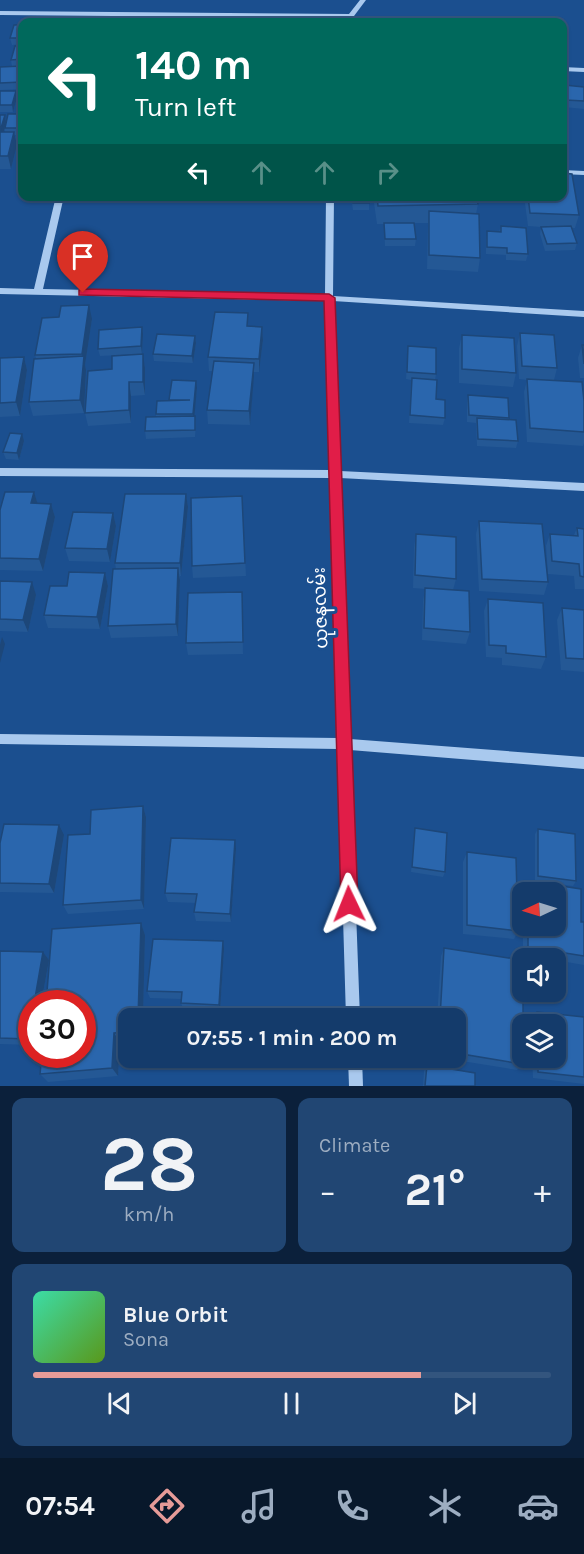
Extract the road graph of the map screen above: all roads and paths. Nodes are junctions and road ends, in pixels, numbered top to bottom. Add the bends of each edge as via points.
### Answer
1 (363, 0) edge
2 (0, 14) edge
3 (102, 15) junction
4 (101, 18) edge
5 (288, 18) edge
6 (351, 18) edge
7 (567, 69) edge
8 (584, 70) edge
9 (567, 172) edge
10 (584, 173) edge
11 (59, 201) edge
12 (330, 201) edge
13 (0, 291) edge
14 (38, 292) junction
15 (329, 298) junction
16 (584, 314) edge
17 (0, 472) edge
18 (335, 474) junction
19 (584, 487) edge
20 (0, 739) edge
21 (344, 744) junction
22 (584, 764) edge
23 (353, 1008) edge
24 (355, 1068) edge
25 (356, 1086) edge

1 - 6 street
2 - 3 street
3 - 4 street
3 - 5 street
7 - 8 street
9 - 10 street
11 - 14 street
12 - 15 street, ယုဇနလမ်း
13 - 14 street
14 - 15 street
15 - 16 street
15 - 18 street, ယုဇနလမ်း
17 - 18 street
18 - 19 street
18 - 21 street, ယုဇနလမ်း
20 - 21 street
21 - 22 street
21 - 23 street, ယုဇနလမ်း
24 - 25 street

